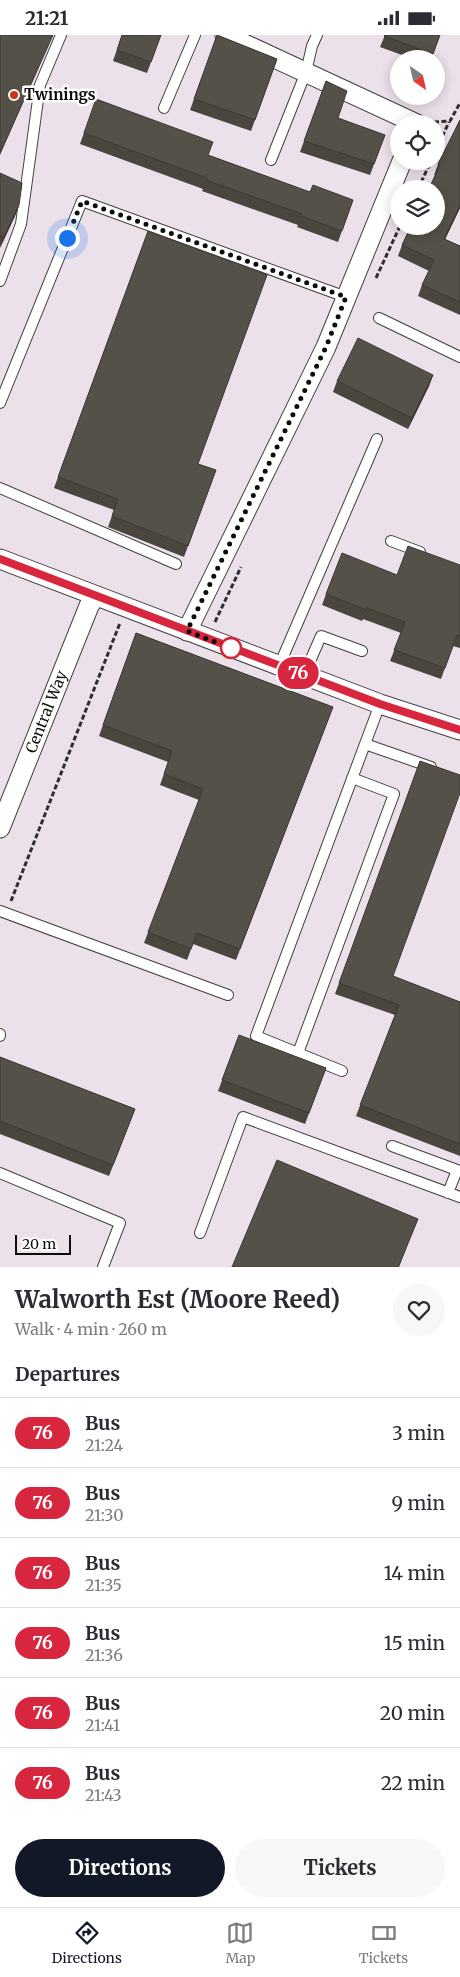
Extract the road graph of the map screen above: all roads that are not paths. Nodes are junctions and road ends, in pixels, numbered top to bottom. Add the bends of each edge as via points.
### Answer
1 (60, 35) edge
2 (195, 35) edge
3 (225, 35) edge
4 (317, 35) edge
5 (306, 72) junction
6 (164, 107) dead end
7 (398, 115) edge
8 (271, 160) dead end
9 (398, 170) edge
10 (0, 281) edge
11 (346, 297) junction
12 (379, 317) dead end
13 (460, 357) edge
14 (0, 403) edge
15 (377, 439) dead end
16 (0, 489) edge
17 (391, 541) dead end
18 (426, 554) edge
19 (0, 559) edge
20 (176, 565) dead end
21 (95, 596) junction
22 (187, 631) junction
23 (362, 651) dead end
24 (279, 666) junction
25 (304, 675) junction
26 (380, 704) junction
27 (460, 730) edge
28 (365, 744) junction
29 (439, 770) edge
30 (352, 778) junction
31 (5, 804) edge
32 (0, 829) edge
33 (3, 912) edge
34 (228, 995) dead end
35 (298, 1053) junction
36 (342, 1071) dead end
37 (392, 1146) dead end
38 (0, 1173) edge
39 (448, 1193) junction
40 (460, 1197) edge
41 (200, 1233) dead end
42 (103, 1267) edge

1 - 10 lane via 40,85 21,224
2 - 6 lane
3 - 5 street
4 - 5 lane
5 - 7 street
5 - 8 lane
9 - 11 street
11 - 14 lane via 82,201
11 - 22 street via 326,347
12 - 13 lane
15 - 24 lane
16 - 20 lane
17 - 18 lane
19 - 21 street
21 - 22 street
21 - 31 street, Central Way
22 - 24 street
23 - 25 lane via 321,636
24 - 25 street
25 - 26 street
26 - 27 street
26 - 28 lane
28 - 29 lane
28 - 30 lane
30 - 35 lane via 256,1036
30 - 35 lane via 394,794
31 - 32 street, Central Way
33 - 34 lane
35 - 36 lane
37 - 39 lane via 457,1170
38 - 42 lane via 120,1223
39 - 40 lane
39 - 41 lane via 243,1117

